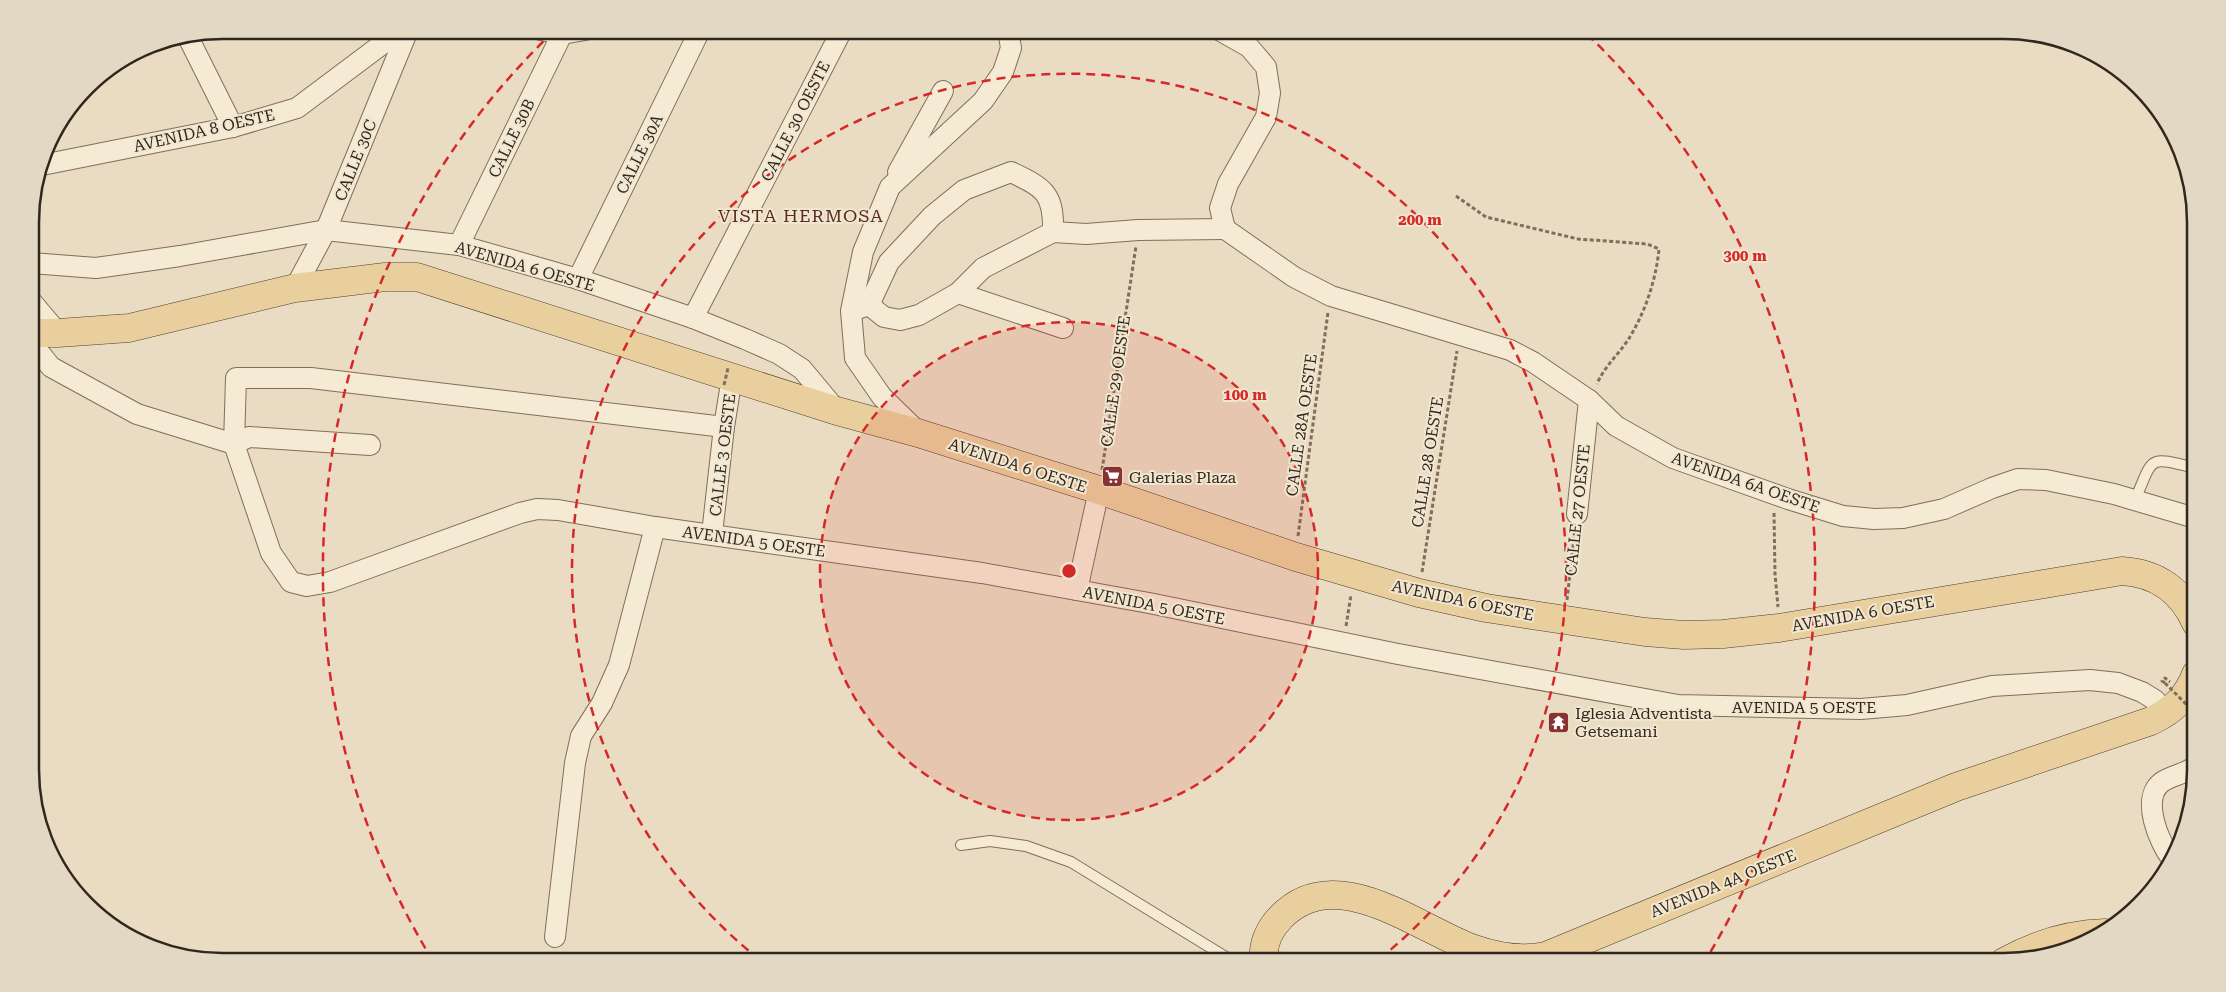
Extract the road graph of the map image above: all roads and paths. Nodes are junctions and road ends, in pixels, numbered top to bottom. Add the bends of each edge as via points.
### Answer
1 (388, 39) edge
2 (404, 39) edge
3 (559, 39) edge
4 (696, 39) edge
5 (837, 39) edge
6 (1009, 39) edge
7 (1235, 39) edge
8 (190, 41) edge
9 (943, 90) dead end
10 (233, 126) junction
11 (48, 164) edge
12 (890, 187) junction
13 (1456, 196) dead end
14 (1225, 229) junction
15 (326, 230) junction
16 (1138, 230) junction
17 (1052, 232) junction
18 (459, 245) junction
19 (39, 264) edge
20 (578, 279) junction
21 (295, 288) junction
22 (958, 294) junction
23 (1330, 296) junction
24 (859, 308) junction
25 (39, 310) edge
26 (693, 318) junction
27 (1063, 328) dead end
28 (39, 333) edge
29 (58, 333) junction
30 (1460, 336) junction
31 (39, 352) edge
32 (728, 377) junction
33 (1590, 400) junction
34 (837, 411) junction
35 (724, 427) junction
36 (918, 433) junction
37 (234, 444) junction
38 (370, 445) dead end
39 (2187, 466) edge
40 (1099, 490) junction
41 (1774, 494) junction
42 (2135, 500) junction
43 (1577, 514) joint
44 (2187, 516) edge
45 (655, 527) junction
46 (712, 534) junction
47 (1296, 558) junction
48 (1354, 575) junction
49 (1077, 590) junction
50 (1419, 593) junction
51 (2187, 606) edge
52 (1565, 621) junction
53 (1779, 628) junction
54 (1343, 643) junction
55 (2170, 683) dead end
56 (2187, 693) edge
57 (2187, 705) edge
58 (2166, 713) junction
59 (2187, 769) edge
60 (961, 845) dead end
61 (2167, 853) edge
62 (2080, 936) edge
63 (555, 937) dead end
64 (2024, 952) edge
65 (1218, 953) edge
66 (1264, 953) edge
67 (1486, 953) edge
68 (1553, 953) edge

1 - 10 street, AVENIDA 8 OESTE via 296,108
2 - 15 street, CALLE 30C
3 - 18 street, CALLE 30B
4 - 20 street, CALLE 30A
5 - 26 street, CALLE 30 OESTE
6 - 12 street via 1010,48 1003,72 984,101
7 - 14 street via 1249,47 1266,67 1270,93 1266,117 1228,184 1220,208
8 - 10 street
9 - 12 street
10 - 11 street, AVENIDA 8 OESTE
12 - 24 street via 863,252
13 - 33 path via 1486,217 1578,239 1647,244 1659,249 1643,312 1628,339 1601,373
14 - 16 street
14 - 23 street, AVENIDA 6A OESTE via 1294,277
15 - 18 street, AVENIDA 6 OESTE
15 - 19 street, AVENIDA 6 OESTE via 96,268
15 - 21 street, CALLE 30C
16 - 17 street via 1086,234
16 - 40 path, CALLE 29 OESTE
17 - 22 street via 983,268
17 - 24 street via 1054,210 1047,195 1027,179 1011,172 995,177 964,190 932,216 889,262
18 - 20 street, AVENIDA 6 OESTE
20 - 26 street, AVENIDA 6 OESTE
21 - 29 main road, AVENIDA 6 OESTE via 129,328
21 - 32 main road, AVENIDA 6 OESTE via 386,277 417,277
22 - 24 street via 919,316 900,320
22 - 27 street
23 - 30 street, AVENIDA 6A OESTE
23 - 47 path, CALLE 28A OESTE
24 - 36 street via 855,358 882,397
25 - 29 street
26 - 34 street, AVENIDA 6 OESTE via 787,359 802,369
28 - 29 main road, AVENIDA 6 OESTE
30 - 33 street, AVENIDA 6A OESTE via 1510,350
30 - 50 path, CALLE 28 OESTE
31 - 37 street via 51,367 136,414
32 - 34 main road, AVENIDA 6 OESTE
32 - 35 street, CALLE 3 OESTE
33 - 41 street, AVENIDA 6A OESTE via 1616,426 1674,458
33 - 43 street, CALLE 27 OESTE
34 - 36 main road, AVENIDA 6 OESTE
35 - 37 street, AVENIDA 5 OESTE via 311,378 236,378
35 - 46 street, CALLE 3 OESTE
36 - 40 main road, AVENIDA 6 OESTE
37 - 38 street via 249,437
37 - 45 street, AVENIDA 5 OESTE via 271,553 291,582 307,586 330,582 538,509
39 - 42 lane via 2162,460 2154,462
40 - 47 main road, AVENIDA 6 OESTE
40 - 49 street
41 - 42 street, AVENIDA 6A OESTE via 1843,516 1874,519 1902,518 1944,508 2018,479 2046,480
41 - 53 path
42 - 44 street, AVENIDA 6A OESTE
43 - 52 path, CALLE 27 OESTE
45 - 46 street, AVENIDA 5 OESTE
45 - 63 street via 619,665 602,703 581,736 574,763
46 - 49 street, AVENIDA 5 OESTE
47 - 48 main road, AVENIDA 6 OESTE
48 - 50 main road, AVENIDA 6 OESTE
48 - 54 path
49 - 54 street, AVENIDA 5 OESTE
50 - 52 main road, AVENIDA 6 OESTE
51 - 53 main road, AVENIDA 6 OESTE via 2165,583 2140,573 2109,572
52 - 53 main road, AVENIDA 6 OESTE via 1684,635
54 - 58 street, AVENIDA 5 OESTE via 1678,705 1860,709 1907,705 1992,686 2090,680 2118,683 2142,692 2155,700
55 - 57 path, bridge via 2165,678 2162,681
56 - 58 main road, AVENIDA 4A OESTE via 2177,706
58 - 68 main road, AVENIDA 4A OESTE via 2152,721 1956,787
59 - 61 street via 2163,781 2152,796 2154,826
60 - 65 lane via 990,841 1026,846 1071,862
62 - 64 main road via 2059,939
66 - 67 main road, AVENIDA 4A OESTE via 1268,934 1284,914 1309,899 1334,894 1374,902

